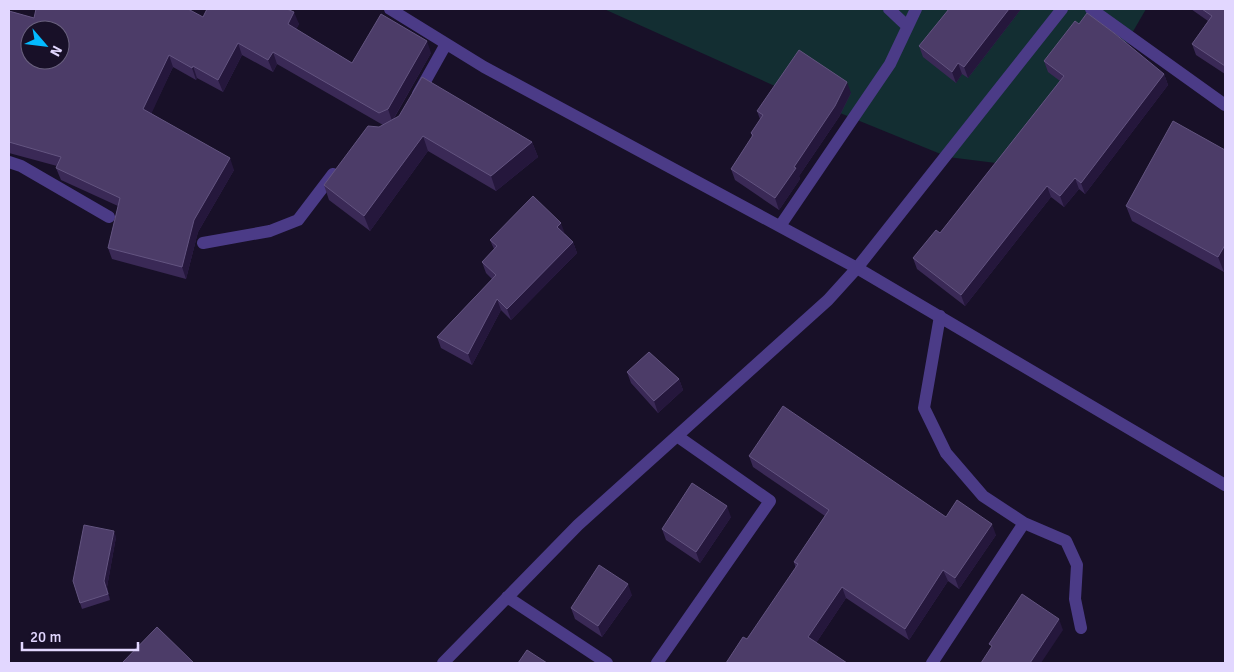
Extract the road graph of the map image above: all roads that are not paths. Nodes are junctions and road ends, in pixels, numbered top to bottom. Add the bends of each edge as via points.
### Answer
1 (390, 9) edge
2 (889, 9) edge
3 (916, 9) edge
4 (1062, 9) edge
5 (1091, 9) edge
6 (907, 26) junction
7 (446, 44) junction
8 (413, 102) edge
9 (1225, 104) edge
10 (343, 160) edge
11 (9, 162) edge
12 (109, 217) dead end
13 (780, 226) junction
14 (203, 243) dead end
15 (857, 268) junction
16 (940, 316) junction
17 (677, 436) junction
18 (1225, 485) edge
19 (1024, 523) junction
20 (507, 598) junction
21 (1081, 628) dead end
22 (442, 663) edge
23 (607, 663) edge
24 (657, 663) edge
25 (932, 663) edge

1 - 7 street
2 - 6 street
3 - 6 street
4 - 15 street
5 - 9 street
6 - 13 street via 890,64
7 - 8 street
7 - 13 street
10 - 14 street via 298,220 270,231
11 - 12 street
13 - 15 street
15 - 16 street
15 - 17 street via 828,300
16 - 18 street
16 - 19 street via 924,408 946,453 983,496
17 - 20 street via 578,524
17 - 24 street via 770,501
19 - 21 street via 1066,541 1078,565 1075,599
19 - 25 street
20 - 22 street
20 - 23 street

